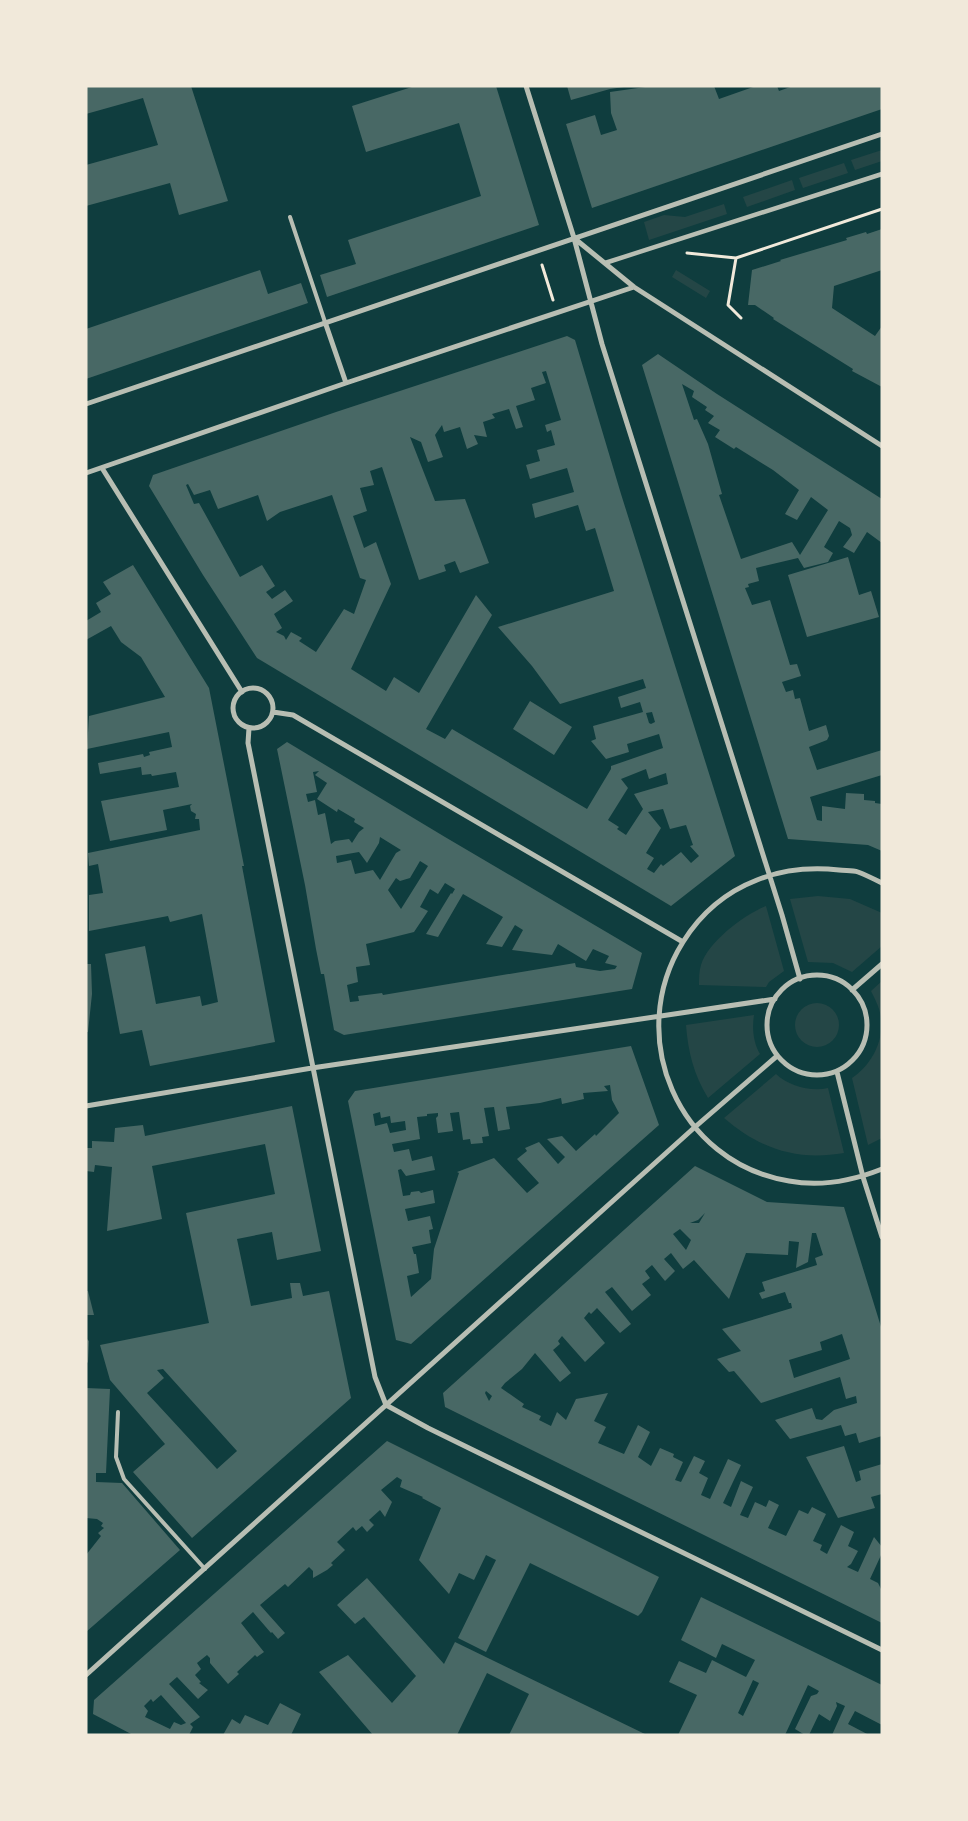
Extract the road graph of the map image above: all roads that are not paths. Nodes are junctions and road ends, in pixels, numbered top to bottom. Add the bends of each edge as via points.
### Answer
1 (526, 86) edge
2 (882, 134) edge
3 (882, 174) edge
4 (290, 217) dead end
5 (574, 238) junction
6 (605, 262) junction
7 (634, 287) junction
8 (590, 301) junction
9 (325, 322) junction
10 (346, 383) junction
11 (86, 404) edge
12 (882, 446) edge
13 (102, 468) junction
14 (86, 473) edge
15 (242, 692) junction
16 (273, 712) junction
17 (249, 728) junction
18 (769, 875) junction
19 (882, 883) edge
20 (683, 942) junction
21 (882, 964) edge
22 (800, 978) junction
23 (852, 990) junction
24 (774, 999) junction
25 (658, 1016) junction
26 (777, 1056) junction
27 (312, 1068) junction
28 (837, 1072) junction
29 (86, 1106) edge
30 (695, 1127) junction
31 (882, 1169) edge
32 (863, 1177) junction
33 (882, 1237) edge
34 (386, 1405) junction
35 (118, 1412) dead end
36 (205, 1569) junction
37 (882, 1650) edge
38 (86, 1675) edge

1 - 5 street
2 - 5 street
3 - 6 street
4 - 9 lane
5 - 6 street
5 - 8 street
5 - 9 street
6 - 7 street
7 - 8 street
7 - 12 street
8 - 10 street
8 - 18 street
9 - 10 street
9 - 11 street
10 - 13 street
13 - 14 street
13 - 15 street
15 - 16 street via 251,688 264,692 270,696
15 - 17 street via 234,701 234,714 237,721
16 - 17 street via 264,725
16 - 20 street via 293,715
17 - 27 street via 248,743
18 - 19 street via 818,868 857,872
18 - 20 street via 725,897 706,913
18 - 22 street
20 - 25 street via 666,975
21 - 23 street
22 - 23 street via 830,976
22 - 24 street via 779,991
23 - 28 street via 866,1013 867,1031 862,1048
24 - 25 street
24 - 26 street via 766,1025 769,1042
25 - 27 street
25 - 30 street via 665,1073 674,1096
26 - 28 street via 789,1068 804,1074 821,1076
26 - 30 street
27 - 29 street
27 - 34 street via 375,1377
28 - 32 street
30 - 32 street via 721,1152 742,1166 765,1175 814,1183
30 - 34 street
31 - 32 street
32 - 33 street
34 - 36 street
34 - 37 street
35 - 36 lane via 116,1458 124,1479
36 - 38 street

